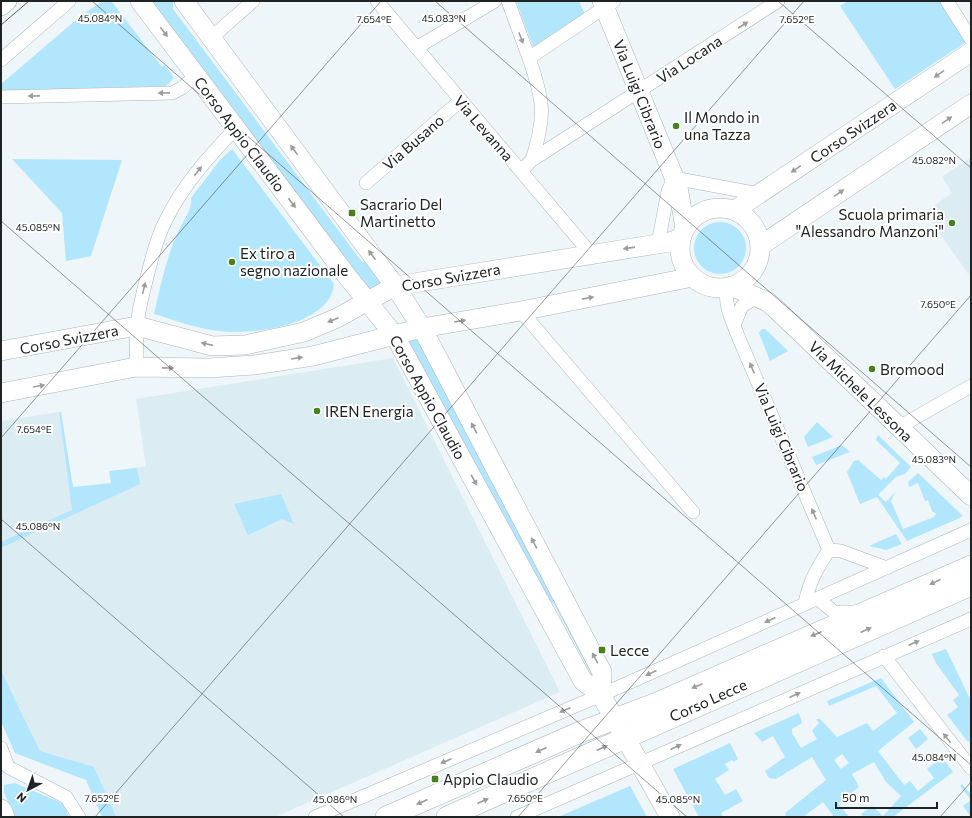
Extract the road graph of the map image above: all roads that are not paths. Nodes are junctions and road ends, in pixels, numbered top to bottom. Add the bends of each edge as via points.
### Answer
1 (7, 1) edge
2 (70, 1) edge
3 (140, 1) edge
4 (184, 1) edge
5 (253, 1) edge
6 (377, 1) edge
7 (495, 1) edge
8 (508, 1) edge
9 (778, 1) edge
10 (947, 1) edge
11 (607, 3) edge
12 (1, 6) edge
13 (211, 38) junction
14 (971, 39) edge
15 (416, 48) junction
16 (971, 52) edge
17 (529, 58) junction
18 (1, 60) edge
19 (197, 75) junction
20 (640, 92) junction
21 (1, 97) edge
22 (460, 101) junction
23 (971, 104) edge
24 (236, 128) junction
25 (532, 160) junction
26 (522, 171) junction
27 (676, 182) junction
28 (366, 183) dead end
29 (759, 194) junction
30 (712, 209) junction
31 (735, 210) junction
32 (683, 233) junction
33 (658, 244) junction
34 (760, 246) junction
35 (591, 254) junction
36 (756, 267) junction
37 (693, 278) junction
38 (395, 286) junction
39 (729, 287) junction
40 (762, 300) junction
41 (368, 302) junction
42 (521, 311) junction
43 (734, 325) junction
44 (137, 326) junction
45 (422, 328) junction
46 (395, 336) junction
47 (1, 351) edge
48 (136, 367) junction
49 (971, 386) edge
50 (1, 393) edge
51 (899, 427) junction
52 (971, 496) edge
53 (693, 512) dead end
54 (971, 530) edge
55 (829, 550) junction
56 (971, 566) edge
57 (887, 568) junction
58 (971, 585) edge
59 (818, 599) junction
60 (805, 604) junction
61 (867, 612) junction
62 (971, 619) edge
63 (884, 656) junction
64 (601, 695) junction
65 (616, 719) junction
66 (626, 737) junction
67 (1, 748) edge
68 (640, 763) junction
69 (971, 768) edge
70 (4, 769) edge
71 (1, 810) edge
72 (4, 817) edge
73 (79, 817) edge
74 (315, 817) edge
75 (386, 817) edge
76 (447, 817) edge
77 (517, 817) edge
78 (670, 817) edge

1 - 12 street
2 - 18 street
3 -> 19 street, Corso Appio Claudio
4 - 13 street, Corso Appio Claudio
5 - 13 street
6 - 15 street, Via Levanna
7 - 15 street
8 -> 17 street
20 -> 9 street, Via Locana
10 - 14 street
11 - 17 street
11 - 20 street, Via Luigi Cibrario
38 -> 13 street, Corso Appio Claudio
15 - 22 street, Via Levanna
16 -> 29 street, Corso Svizzera
17 - 25 street via 539,85 543,109 539,140
19 -> 21 street via 172,93
19 - 24 street, Corso Appio Claudio
20 - 25 street, Via Locana
20 - 27 street, Via Luigi Cibrario
22 - 26 street, Via Levanna
22 - 28 street, Via Busano
34 -> 23 street
24 -> 41 street, Corso Appio Claudio
44 -> 24 street via 152,258 164,223 193,177
25 - 26 street, Via Locana
26 - 35 street, Via Levanna
27 - 29 street
27 - 30 street
27 - 32 street, Via Luigi Cibrario
27 - 33 street via 668,191
29 - 31 street, Corso Svizzera
30 - 31 street
30 - 32 street via 692,220
31 - 34 street via 753,225
32 - 33 street, Corso Svizzera
32 - 37 street via 682,260
33 -> 35 street, Corso Svizzera
34 - 36 street
35 - 38 street, Corso Svizzera
36 - 39 street via 741,282
36 - 40 street, Via Michele Lessona
37 - 39 street via 709,286
42 -> 37 street
38 - 41 street, Corso Svizzera
38 - 45 street, Corso Appio Claudio
39 - 40 street, Via Michele Lessona
39 - 43 street, Via Luigi Cibrario via 726,302
40 - 43 street via 742,306
40 - 51 street, Via Michele Lessona
41 -> 44 street, Corso Svizzera via 304,332 245,345 212,346
41 - 46 street, Corso Appio Claudio
45 -> 42 street
42 - 53 street
55 -> 43 street, Via Luigi Cibrario
44 - 47 street, Corso Svizzera
44 - 48 street, Corso Svizzera
45 - 46 street
64 -> 45 street, Corso Appio Claudio via 602,672
48 -> 46 street via 254,366 313,356
46 -> 64 street, Corso Appio Claudio via 583,681
50 -> 48 street
49 - 51 street
51 - 52 street, Via Michele Lessona
54 - 57 street
55 - 57 street via 842,551
55 - 60 street via 820,563
56 -> 61 main road, Corso Lecce
57 - 59 street
66 -> 58 main road, Corso Lecce
59 - 60 street
59 - 61 street, Corso Lecce via 834,612
60 -> 64 street
61 -> 65 main road, Corso Lecce
63 -> 62 street, Corso Lecce
68 -> 63 street, Corso Lecce
69 -> 63 street
64 - 65 street, Corso Appio Claudio
64 -> 74 street
65 - 66 street, Corso Appio Claudio
65 -> 75 main road, Corso Lecce via 578,733
66 - 68 street, Corso Appio Claudio
76 -> 66 main road, Corso Lecce
67 - 70 street
68 - 77 street, Corso Lecce
68 - 78 street, Corso Appio Claudio
70 - 73 street via 66,796
71 - 72 main road

